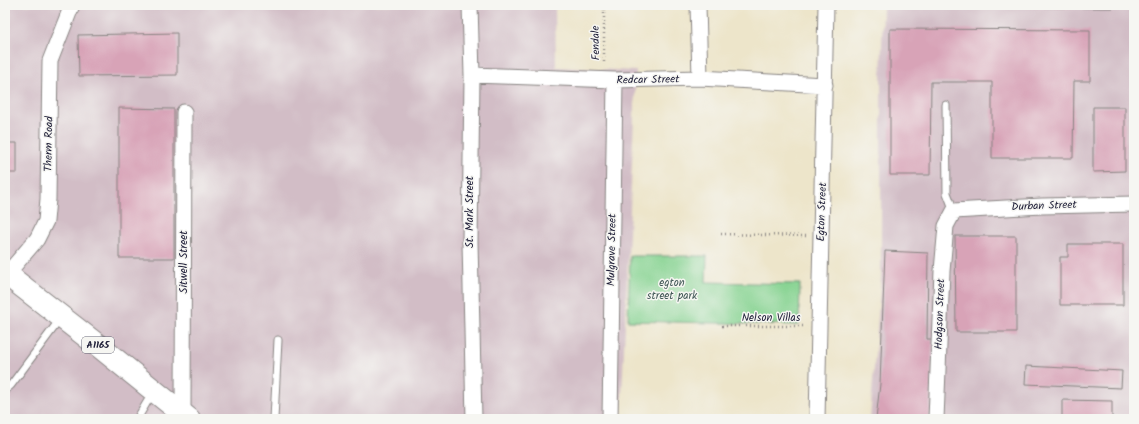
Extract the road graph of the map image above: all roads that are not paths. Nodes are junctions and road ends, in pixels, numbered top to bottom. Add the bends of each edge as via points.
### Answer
1 (72, 5) edge
2 (470, 5) edge
3 (698, 5) edge
4 (826, 5) edge
5 (472, 75) junction
6 (700, 78) junction
7 (610, 80) junction
8 (825, 85) junction
9 (946, 106) dead end
10 (184, 112) dead end
11 (1134, 204) edge
12 (954, 211) junction
13 (6, 273) edge
14 (62, 316) junction
15 (278, 340) dead end
16 (5, 390) edge
17 (154, 390) junction
18 (186, 416) edge
19 (137, 419) edge
20 (274, 419) edge
21 (474, 419) edge
22 (610, 419) edge
23 (817, 419) edge
24 (936, 419) edge

1 - 13 street, Therm Road via 50,61 46,221 37,238
2 - 5 street, St. Mark Street
3 - 6 street
4 - 8 street, Egton Street
5 - 7 street, Redcar Street
5 - 21 street, St. Mark Street via 470,242
6 - 7 street, Redcar Street
6 - 8 street, Redcar Street
7 - 22 street, Mulgrave Street
8 - 23 street, Egton Street
9 - 12 lane via 947,193
10 - 18 street, Sitwell Street
11 - 12 street, Durban Street
12 - 24 street, Hodgson Street via 946,226
13 - 14 main road, A1165
14 - 16 lane
14 - 17 main road, A1165
15 - 20 lane
17 - 18 main road, A1165
17 - 19 lane

